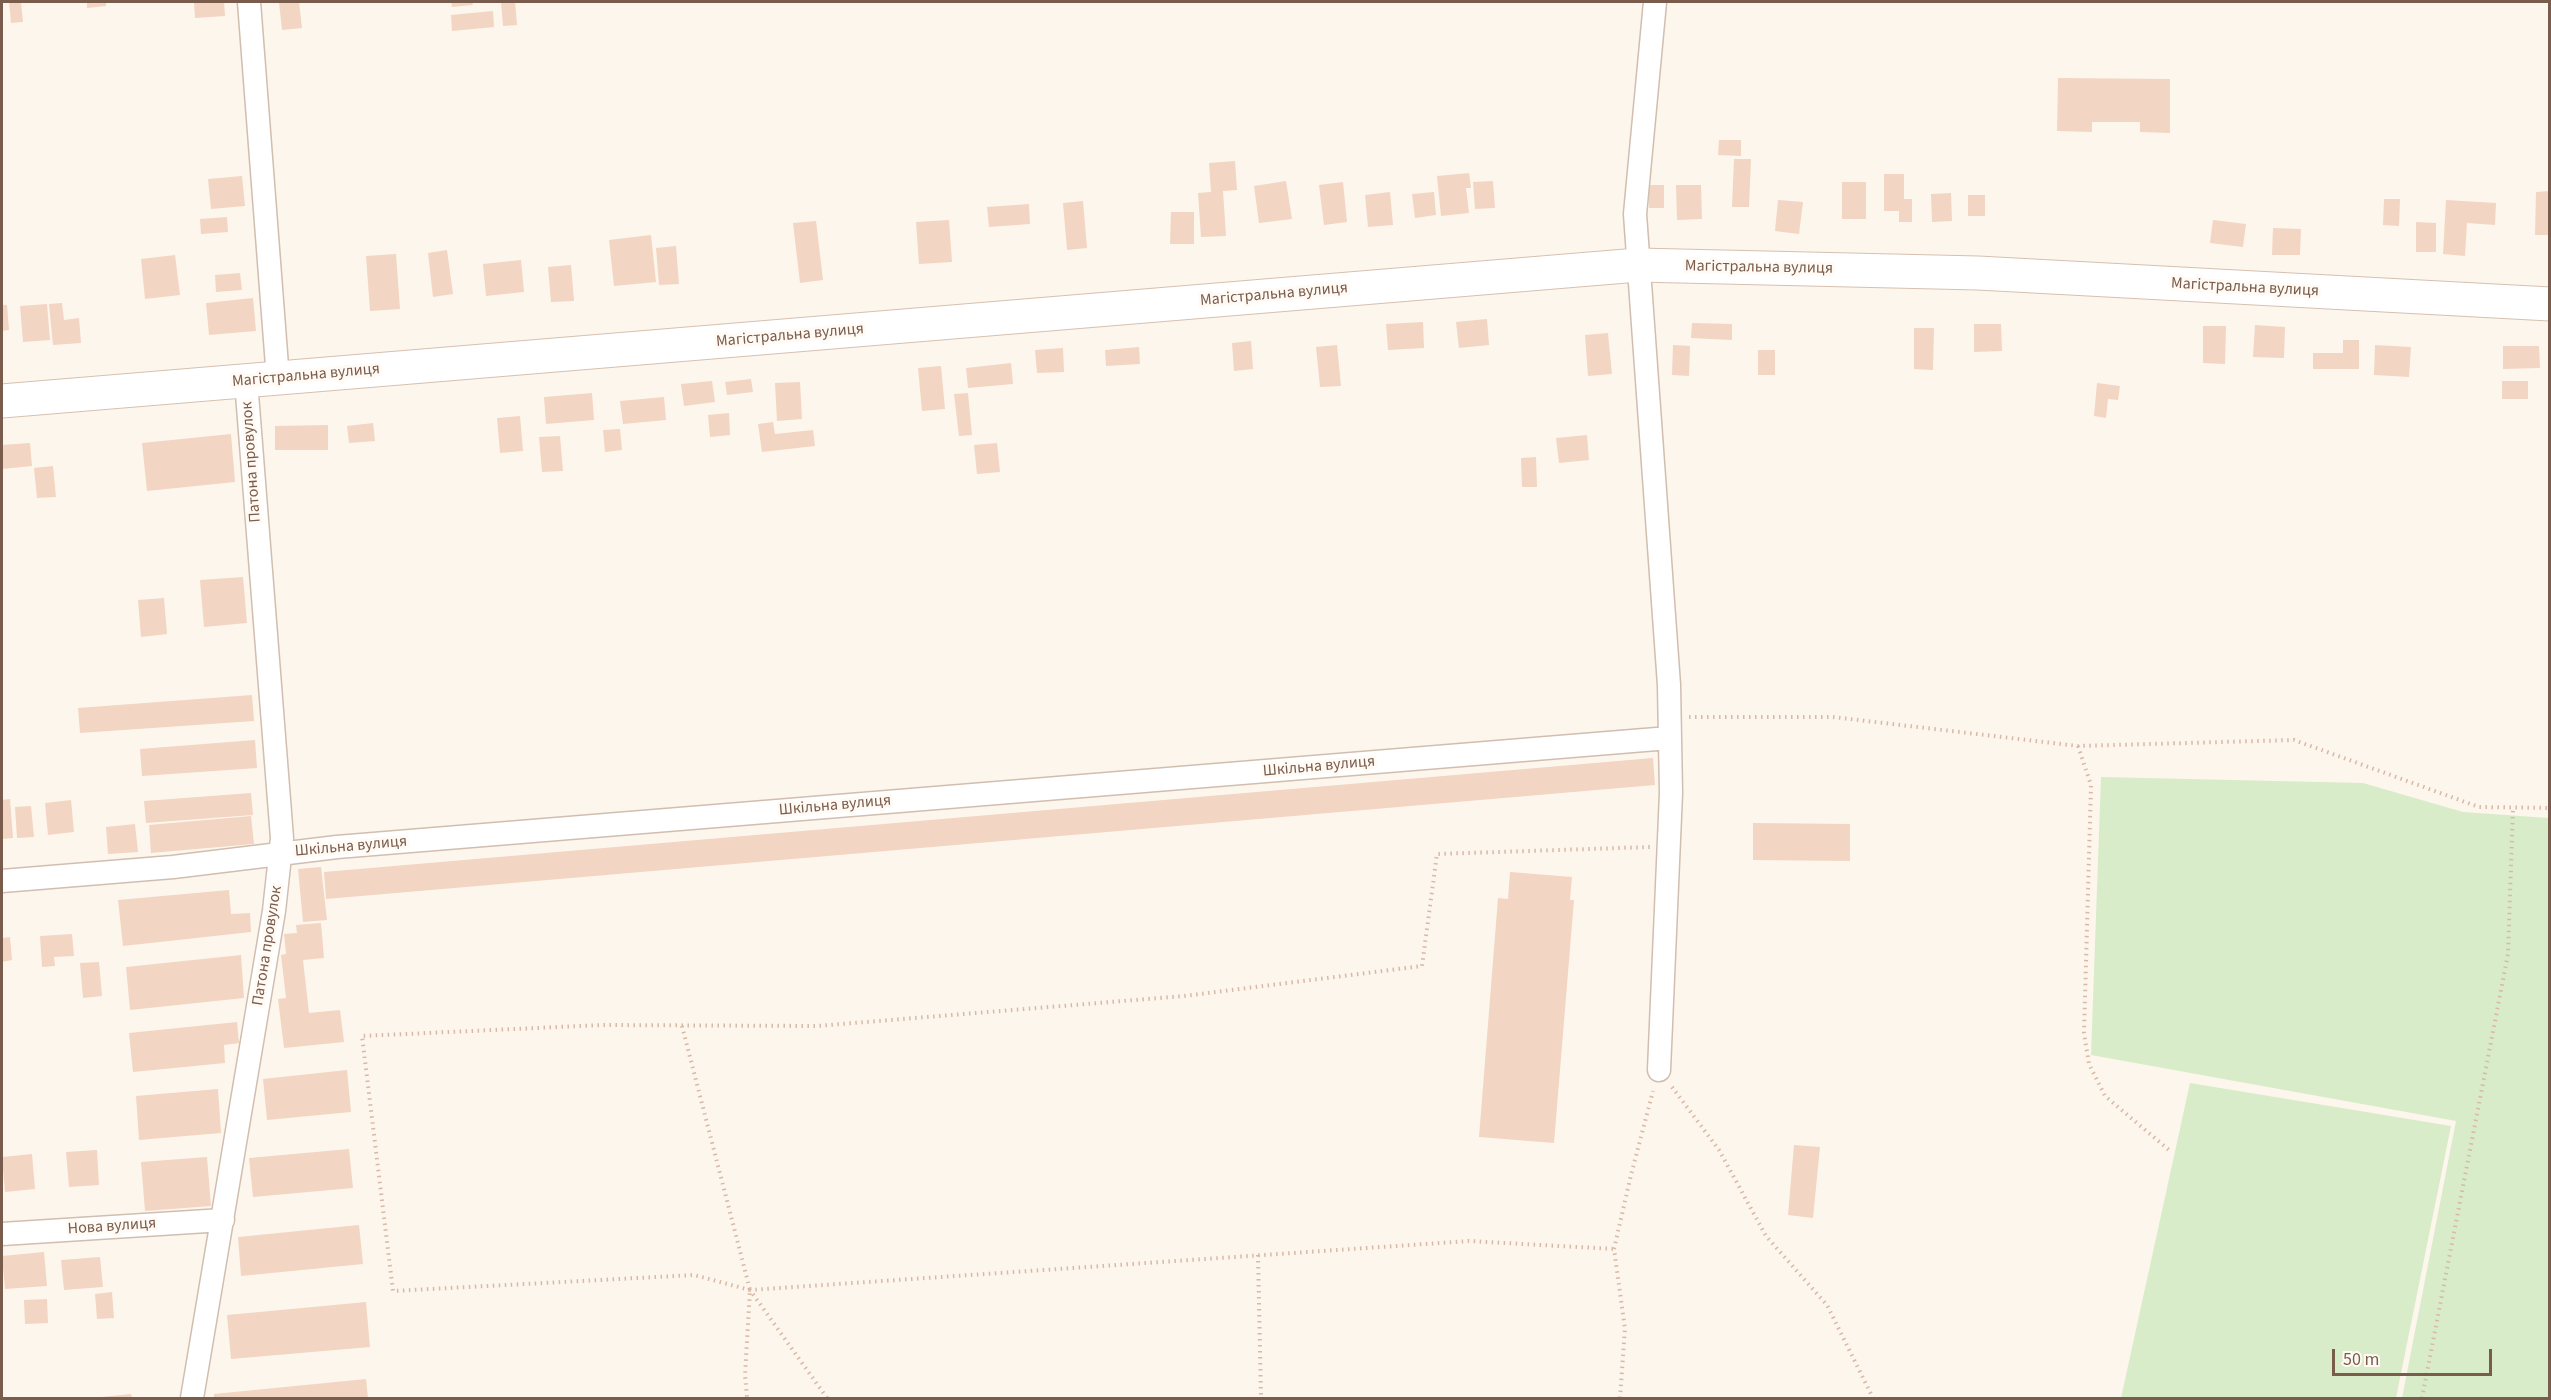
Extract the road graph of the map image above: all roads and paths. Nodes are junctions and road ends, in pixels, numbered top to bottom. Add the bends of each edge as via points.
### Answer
1 (249, 2) edge
2 (1655, 2) edge
3 (1638, 265) junction
4 (2550, 304) edge
5 (278, 379) junction
6 (246, 381) junction
7 (2, 401) edge
8 (1669, 727) junction
9 (2078, 746) junction
10 (2513, 808) junction
11 (2550, 808) edge
12 (1668, 847) junction
13 (281, 854) junction
14 (2, 881) edge
15 (682, 1026) junction
16 (1659, 1070) junction
17 (2169, 1150) dead end
18 (223, 1220) junction
19 (2, 1234) edge
20 (1614, 1249) junction
21 (1258, 1255) junction
22 (750, 1290) junction
23 (192, 1398) edge
24 (747, 1398) edge
25 (827, 1398) edge
26 (1261, 1398) edge
27 (1620, 1398) edge
28 (1873, 1398) edge
29 (2422, 1398) edge

1 - 5 street
2 - 3 street via 1636,195
3 - 4 main road, Магістральна вулиця via 1978,273
3 - 5 main road, Магістральна вулиця
3 - 8 street via 1667,635
5 - 6 main road, Магістральна вулиця
6 - 7 main road, Магістральна вулиця
6 - 13 street, Патона провулок via 282,821
8 - 9 path via 1833,717
8 - 12 street
8 - 13 street, Шкільна вулиця
9 - 10 path via 2294,740 2479,807
9 - 17 path via 2091,785 2084,1033 2089,1064 2105,1096
10 - 11 path
10 - 29 path via 2508,954
12 - 15 path via 1437,854 1422,966 1184,996 817,1026
12 - 16 street
13 - 14 street, Шкільна вулиця
13 - 18 street, Патона провулок
15 - 22 path
15 - 22 path via 602,1025 362,1036 393,1291 694,1275
16 - 20 path
16 - 28 path via 1719,1150 1766,1236 1827,1305
18 - 19 street, Нова вулиця
18 - 23 street, Патона провулок
20 - 21 path via 1469,1241
20 - 27 path via 1625,1329
21 - 22 path
21 - 26 path
22 - 24 path
22 - 25 path

